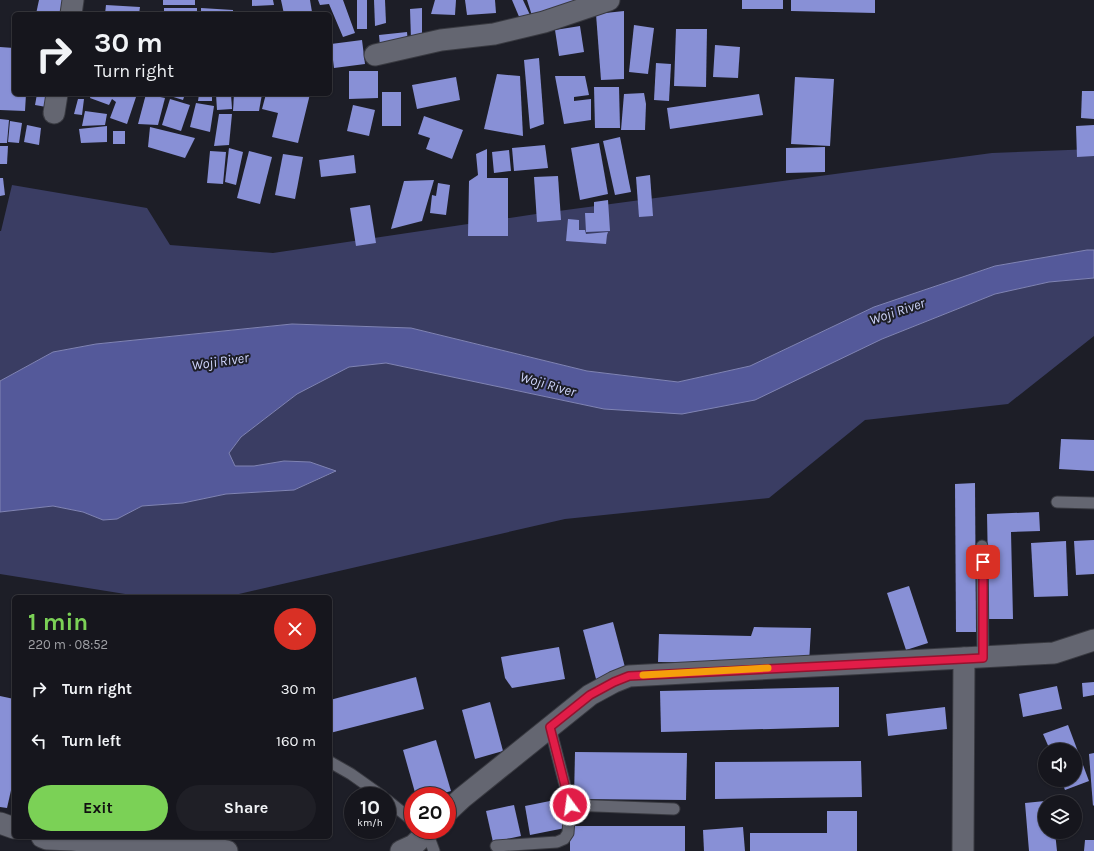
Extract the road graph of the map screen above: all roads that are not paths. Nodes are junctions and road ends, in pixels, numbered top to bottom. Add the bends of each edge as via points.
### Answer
1 (74, 0) edge
2 (609, 0) edge
3 (71, 12) edge
4 (375, 55) dead end
5 (1057, 502) dead end
6 (1094, 503) edge
7 (982, 546) dead end
8 (1094, 640) edge
9 (974, 658) junction
10 (550, 727) junction
11 (332, 763) edge
12 (369, 787) edge
13 (456, 804) edge
14 (570, 805) junction
15 (396, 808) edge
16 (674, 809) dead end
17 (404, 815) edge
18 (0, 823) edge
19 (12, 827) edge
20 (420, 839) edge
21 (45, 842) edge
22 (496, 846) dead end
23 (196, 848) edge
24 (227, 851) edge
25 (401, 851) edge
26 (963, 851) edge

1 - 3 street
2 - 4 street via 544,22 494,34 441,40
5 - 6 lane
7 - 9 lane
8 - 9 street via 1054,653
9 - 10 street via 629,676 590,695
9 - 26 street
10 - 13 street
10 - 14 lane
11 - 12 lane
14 - 16 lane
14 - 22 lane via 568,833 564,839 557,842
15 - 17 lane
18 - 19 street
20 - 25 street via 414,845
21 - 23 street via 73,840
23 - 24 street

